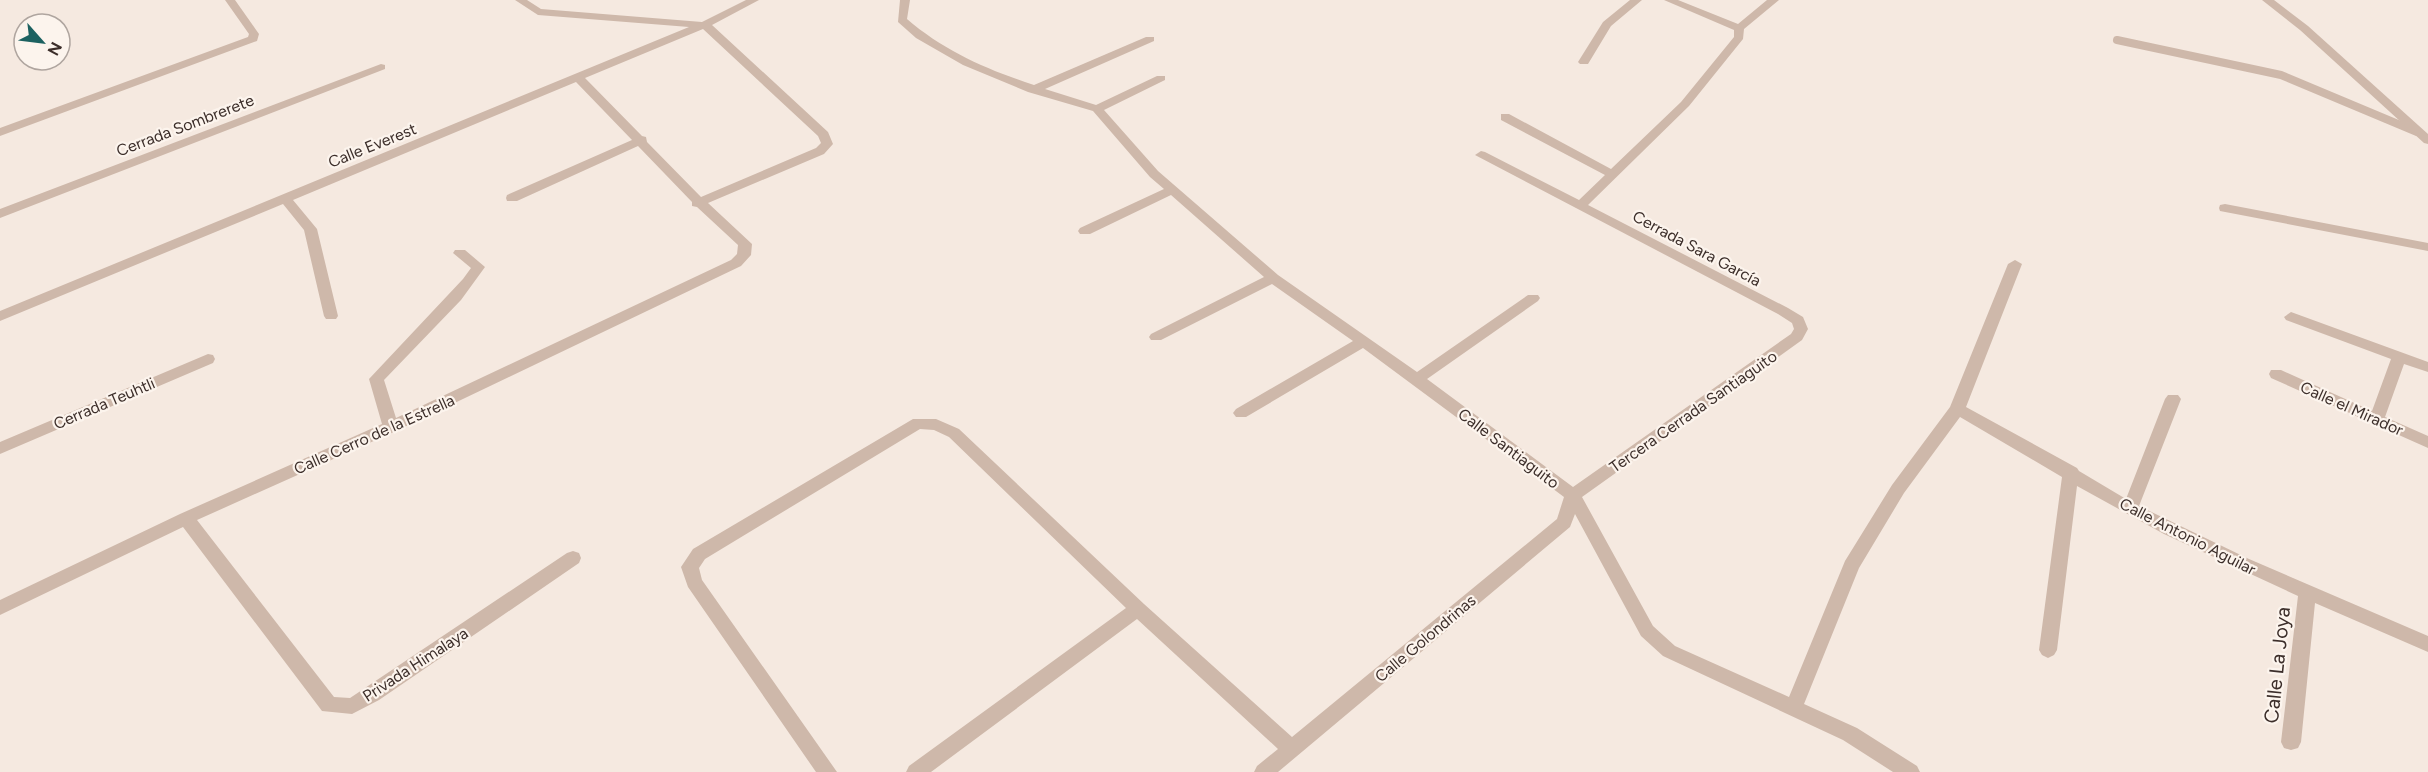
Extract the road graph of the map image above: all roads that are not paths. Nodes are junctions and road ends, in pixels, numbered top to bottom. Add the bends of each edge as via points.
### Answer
1 (230, 0) edge
2 (520, 0) edge
3 (754, 0) edge
4 (905, 0) edge
5 (1637, 0) edge
6 (1669, 0) edge
7 (1774, 0) edge
8 (2267, 0) edge
9 (704, 25) junction
10 (1739, 28) junction
11 (1150, 39) dead end
12 (2117, 40) dead end
13 (1584, 62) dead end
14 (381, 67) dead end
15 (578, 78) junction
16 (1161, 78) dead end
17 (1032, 90) junction
18 (1097, 110) junction
19 (1505, 117) dead end
20 (0, 132) edge
21 (2417, 132) junction
22 (642, 140) junction
23 (2428, 140) edge
24 (1481, 155) dead end
25 (1614, 175) junction
26 (1174, 189) junction
27 (285, 198) junction
28 (512, 198) dead end
29 (697, 203) junction
30 (1581, 206) junction
31 (2225, 208) dead end
32 (0, 214) edge
33 (1085, 231) dead end
34 (2428, 247) edge
35 (460, 253) dead end
36 (2015, 264) dead end
37 (1273, 278) junction
38 (1533, 298) dead end
39 (0, 316) edge
40 (331, 316) dead end
41 (2291, 317) dead end
42 (1798, 320) joint
43 (1156, 338) dead end
44 (1364, 341) junction
45 (2399, 356) junction
46 (208, 359) dead end
47 (2428, 367) edge
48 (2276, 374) dead end
49 (1417, 379) junction
50 (2173, 399) dead end
51 (1957, 409) junction
52 (1241, 413) dead end
53 (2377, 419) junction
54 (391, 427) junction
55 (2428, 442) edge
56 (0, 448) edge
57 (2071, 472) junction
58 (1573, 495) junction
59 (2130, 509) junction
60 (186, 518) junction
61 (573, 558) dead end
62 (2307, 593) junction
63 (0, 608) edge
64 (1138, 609) junction
65 (2428, 644) edge
66 (2048, 650) dead end
67 (1792, 709) junction
68 (2291, 742) dead end
69 (1290, 748) junction
70 (827, 772) edge
71 (916, 772) edge
72 (1264, 772) edge
73 (1910, 772) edge

1 - 20 street via 254,34 253,39
2 - 9 street via 538,12
3 - 9 street, Calle Everest
4 - 17 street via 902,20 912,30 959,58
5 - 13 street via 1607,24
6 - 10 street
7 - 10 street
8 - 21 street via 2304,28
9 - 15 street, Calle Everest
9 - 29 street via 824,135 827,144 820,151
10 - 25 street via 1739,37 1685,104
11 - 17 street
12 - 21 lane via 2281,75
14 - 32 street, Cerrada Sombrerete
15 - 22 street
15 - 27 street, Calle Everest
16 - 18 street
17 - 18 street
18 - 26 street, Calle Santiaguito via 1154,174
19 - 25 street
21 - 23 street
22 - 28 street
22 - 29 street
24 - 30 street, Cerrada Sara García
25 - 30 street
26 - 33 street
26 - 37 street, Calle Santiaguito
27 - 39 street, Calle Everest
27 - 40 street via 310,229
29 - 54 street, Calle Cerro de la Estrella via 745,244 744,255 736,263
30 - 42 street, Cerrada Sara García
31 - 34 street
35 - 54 street via 478,267 469,284 376,379
36 - 51 street
37 - 43 street
37 - 44 street, Calle Santiaguito
38 - 49 street
41 - 45 street
42 - 58 street, Tercera Cerrada Santiaguito via 1801,329 1797,337
44 - 49 street, Calle Santiaguito
44 - 52 street
45 - 47 street
45 - 53 street
46 - 56 street, Cerrada Teuhtli
48 - 53 street, Calle el Mirador
49 - 58 street, Calle Santiaguito
50 - 59 street
51 - 57 street, Calle Antonio Aguilar
51 - 67 street via 1898,489 1851,566
53 - 55 street, Calle el Mirador
54 - 60 street, Calle Cerro de la Estrella
57 - 59 street, Calle Antonio Aguilar
57 - 66 street
58 - 67 street, Calle Santiaguito via 1647,631 1669,651
58 - 69 street, Calle Golondrinas via 1564,522
59 - 62 street, Calle Antonio Aguilar via 2205,548
60 - 61 street, Privada Himalaya via 328,705 351,706 372,694
60 - 63 street, Calle Cerro de la Estrella
62 - 65 street, Calle Antonio Aguilar
62 - 68 street, Calle La Joya
64 - 69 street
64 - 70 street via 954,433 918,423 699,554 690,567 694,582
64 - 71 street
67 - 73 street, Calle Santiaguito via 1850,734
69 - 72 street, Calle Golondrinas

